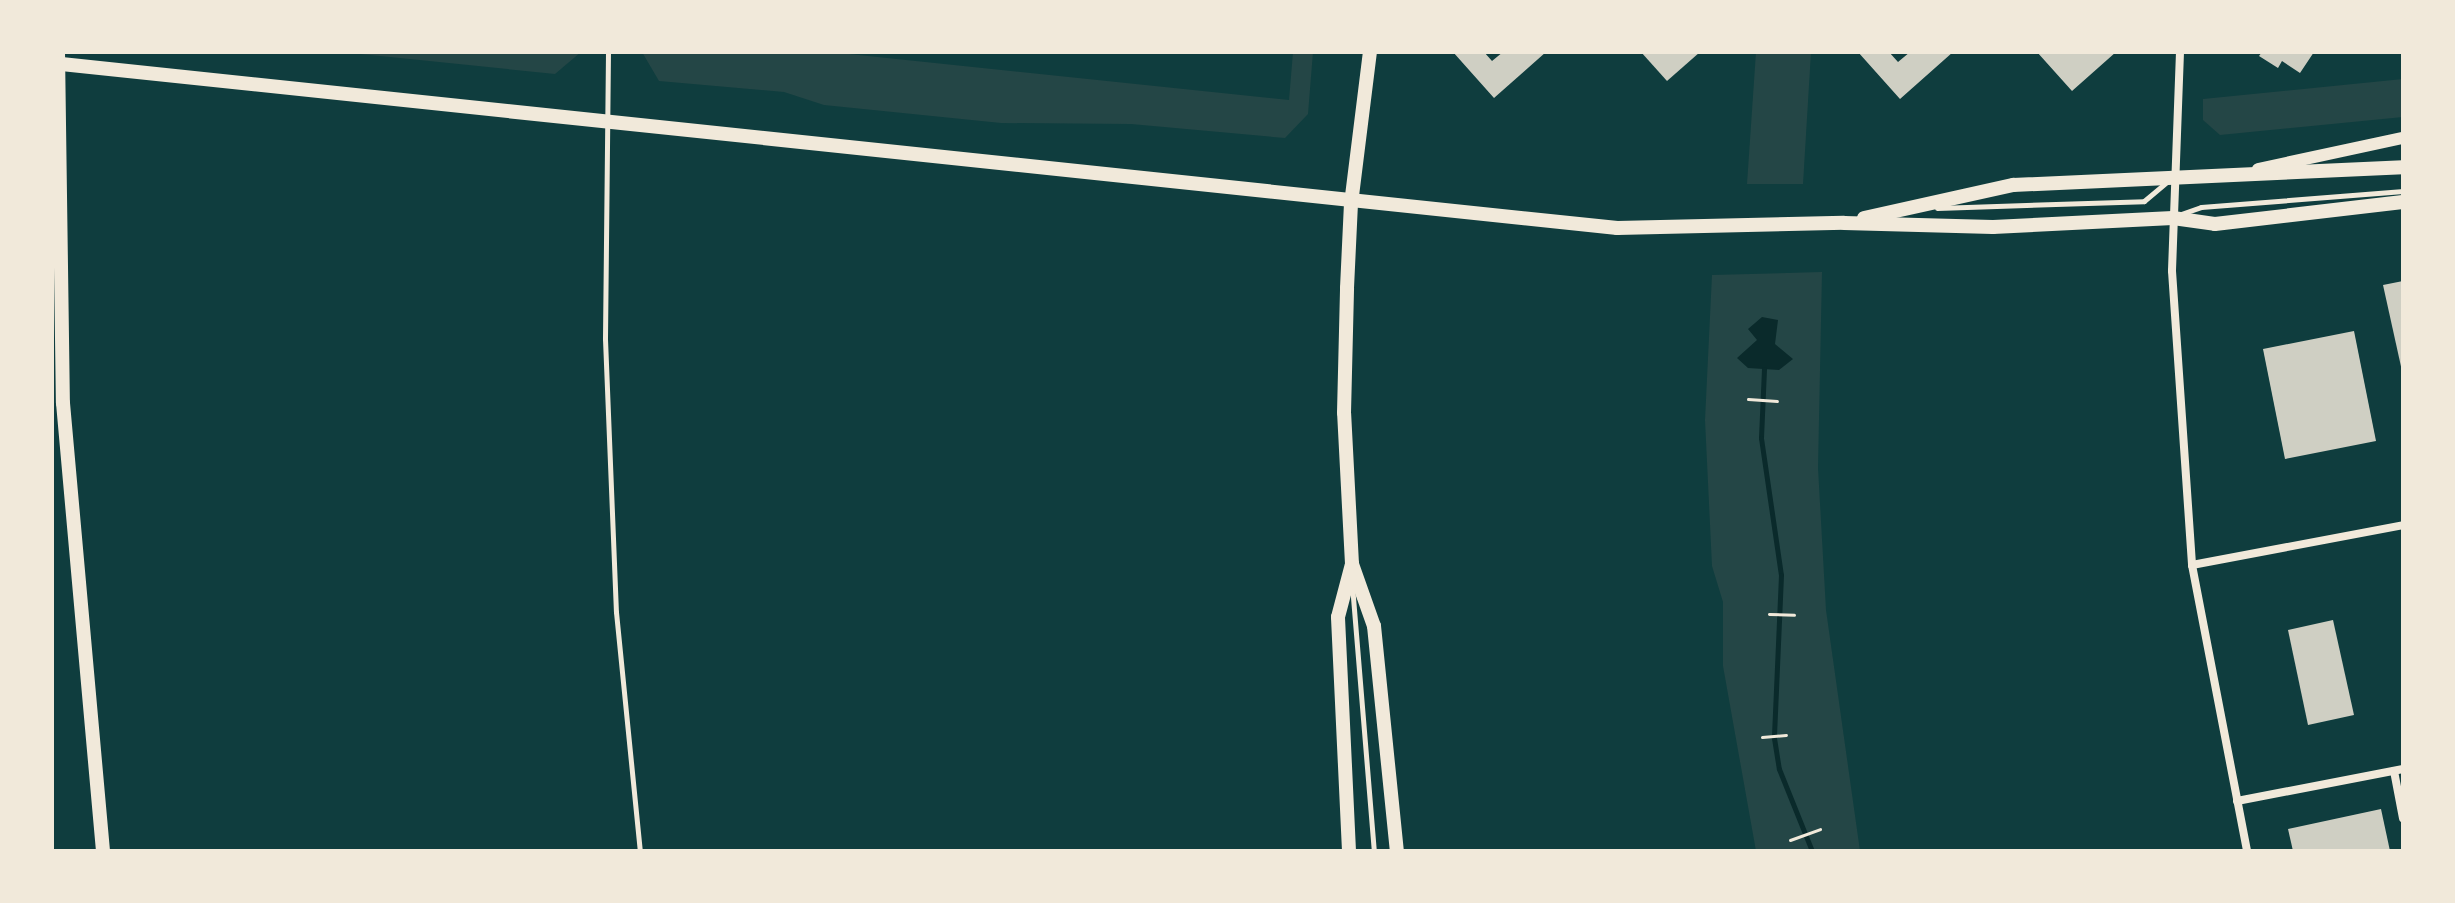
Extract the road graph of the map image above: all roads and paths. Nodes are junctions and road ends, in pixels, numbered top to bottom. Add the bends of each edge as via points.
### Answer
1 (608, 52) edge
2 (1370, 52) edge
3 (2180, 52) edge
4 (56, 60) edge
5 (604, 123) junction
6 (2403, 138) edge
7 (2403, 167) edge
8 (2236, 175) junction
9 (2175, 176) junction
10 (2403, 191) edge
11 (2403, 202) edge
12 (1351, 204) junction
13 (56, 208) edge
14 (2368, 208) junction
15 (1904, 209) junction
16 (2403, 210) edge
17 (2173, 218) junction
18 (1844, 223) junction
19 (1748, 399) dead end
20 (1777, 401) dead end
21 (2403, 525) edge
22 (1352, 564) junction
23 (2192, 565) junction
24 (1769, 614) dead end
25 (1794, 615) dead end
26 (1786, 735) dead end
27 (1762, 737) dead end
28 (2398, 770) edge
29 (2237, 801) junction
30 (2403, 818) edge
31 (1820, 829) dead end
32 (1790, 840) dead end
33 (103, 851) edge
34 (640, 851) edge
35 (1349, 851) edge
36 (1374, 851) edge
37 (1397, 851) edge
38 (2247, 851) edge

1 - 5 lane
2 - 12 main road
3 - 9 street
4 - 5 main road
4 - 13 main road
5 - 12 main road
5 - 34 lane via 605,339 616,612
6 - 8 street
7 - 8 main road
8 - 9 main road
9 - 15 main road via 2013,185
9 - 15 lane via 2144,201
9 - 17 street
10 - 17 lane via 2201,207
11 - 14 main road
12 - 18 main road via 1617,228
12 - 22 main road via 1344,413
13 - 33 main road via 63,403
14 - 16 street
14 - 17 main road via 2215,224
15 - 18 main road
17 - 18 main road via 1993,227
17 - 23 street
19 - 20 path
21 - 23 street
22 - 35 main road via 1338,617
22 - 36 lane via 1359,710
22 - 37 main road via 1374,626
23 - 29 street
24 - 25 path
26 - 27 path
28 - 29 street
28 - 30 street
29 - 38 street
31 - 32 path

